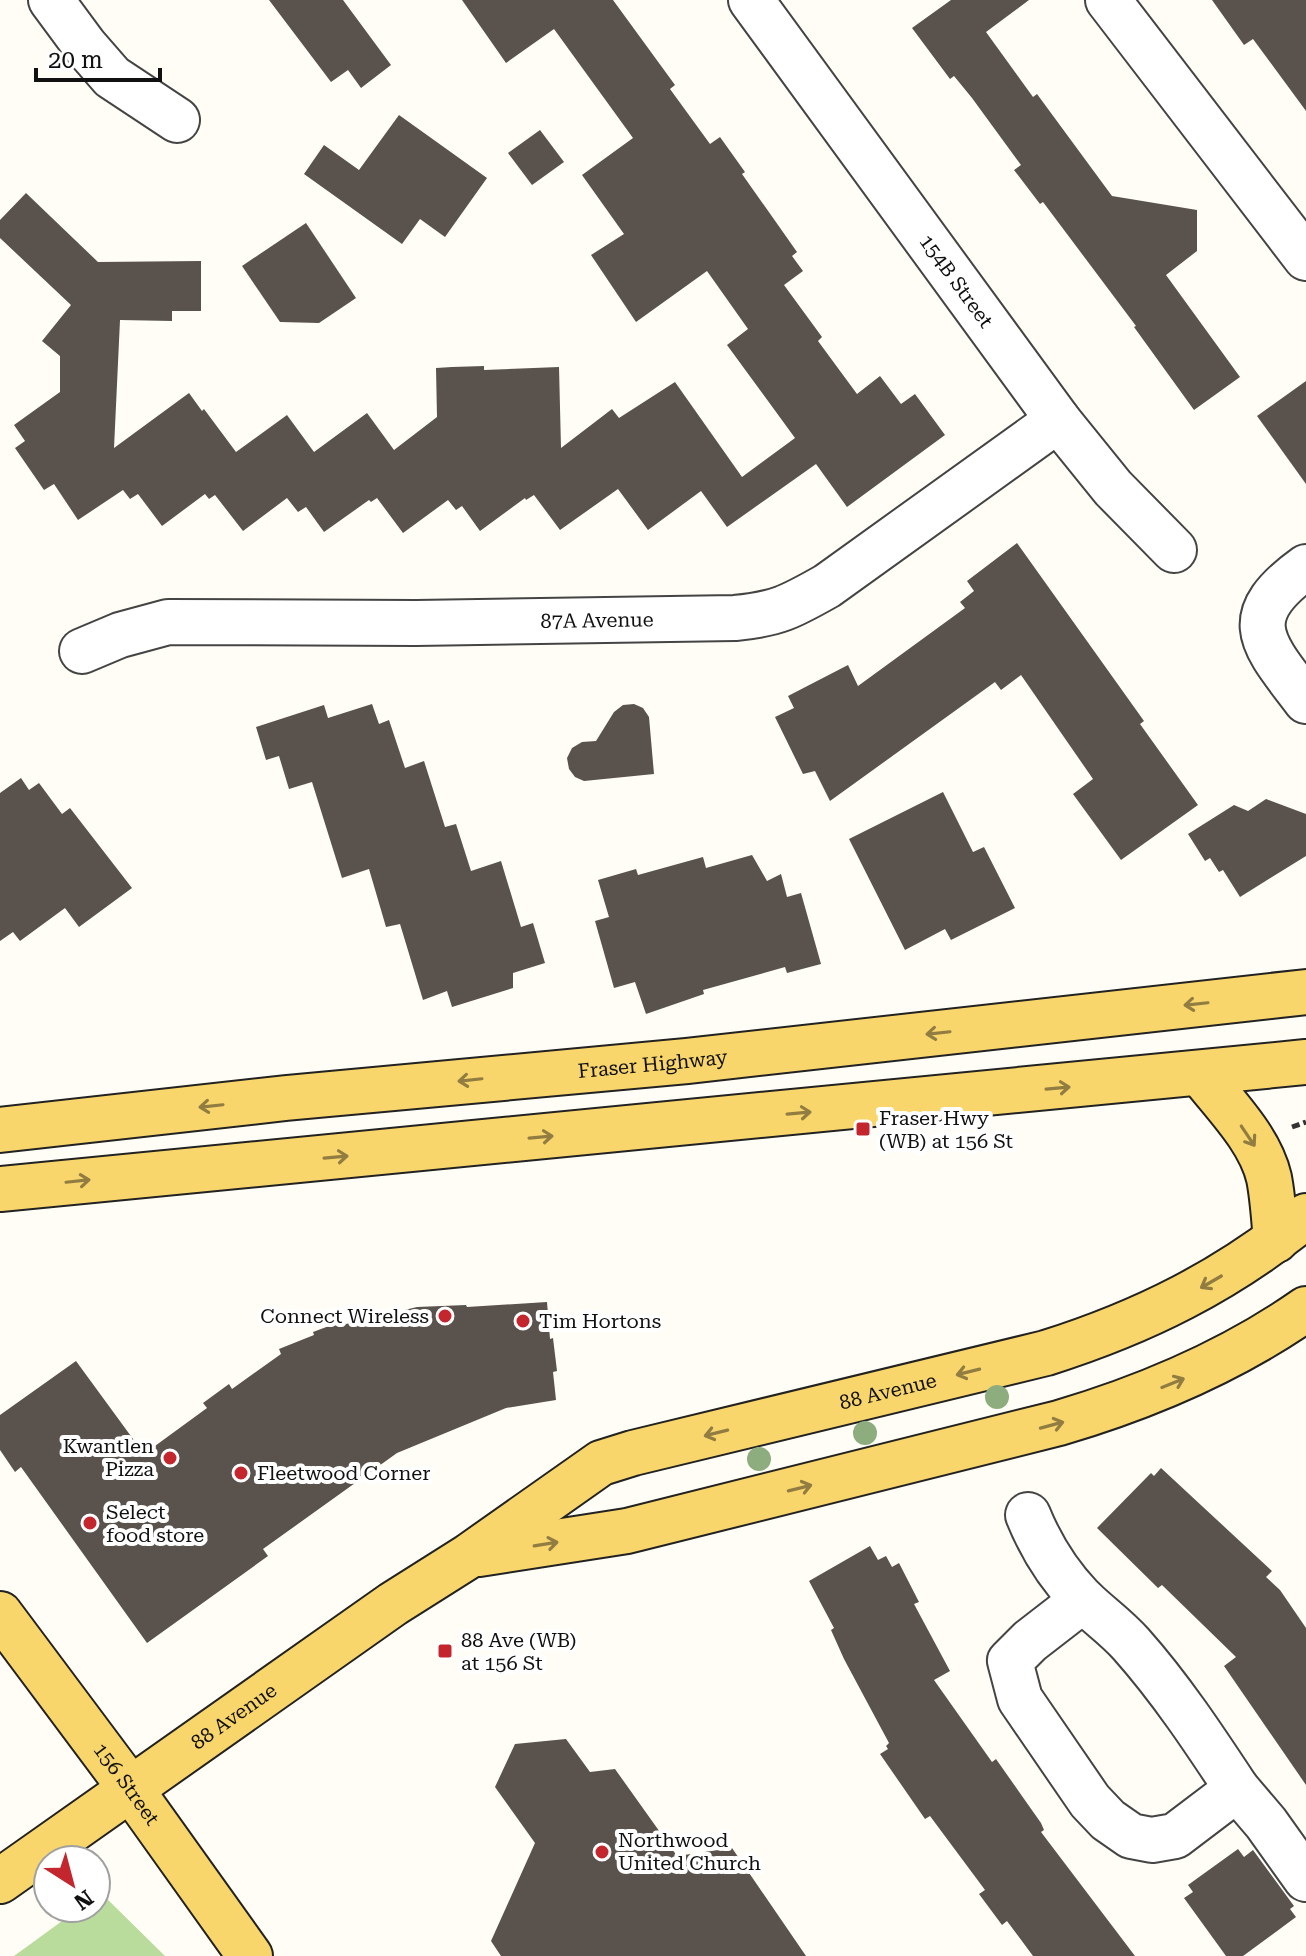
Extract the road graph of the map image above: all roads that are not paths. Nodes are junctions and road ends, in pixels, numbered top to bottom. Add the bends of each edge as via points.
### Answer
1 (51, 0) edge
2 (751, 0) edge
3 (1108, 0) edge
4 (177, 120) dead end
5 (1306, 258) edge
6 (1058, 420) junction
7 (1174, 550) dead end
8 (1306, 567) edge
9 (82, 651) dead end
10 (1306, 701) edge
11 (1295, 988) edge
12 (1306, 1062) edge
13 (1201, 1074) junction
14 (0, 1130) edge
15 (0, 1189) edge
16 (1291, 1228) edge
17 (1306, 1309) edge
18 (1028, 1515) dead end
19 (469, 1556) junction
20 (1083, 1600) junction
21 (0, 1614) edge
22 (130, 1788) junction
23 (1237, 1789) junction
24 (1306, 1879) edge
25 (0, 1881) edge
26 (250, 1956) edge

1 - 4 street via 112,77
2 - 6 street, 154B Street
3 - 5 street
6 - 7 street, 154B Street via 1113,488
6 - 9 street, 87A Avenue via 827,586 782,611 735,618 168,622
8 - 10 street via 1272,596 1261,630 1267,648
11 -> 14 main road, Fraser Highway via 687,1061
12 - 13 main road
15 -> 13 main road
13 -> 16 main road via 1251,1139
16 -> 19 main road, 88 Avenue via 1214,1281 1151,1315 1083,1341 601,1463
19 -> 17 main road, 88 Avenue via 627,1531 1073,1419 1184,1379
18 - 20 street via 1040,1546
19 - 22 main road, 88 Avenue
20 - 23 street via 1171,1692
20 - 23 street via 1010,1661 1020,1699 1090,1801 1131,1836 1152,1840 1175,1836
21 - 22 main road, 156 Street
22 - 25 main road, 88 Avenue
22 - 26 main road, 156 Street
23 - 24 street

